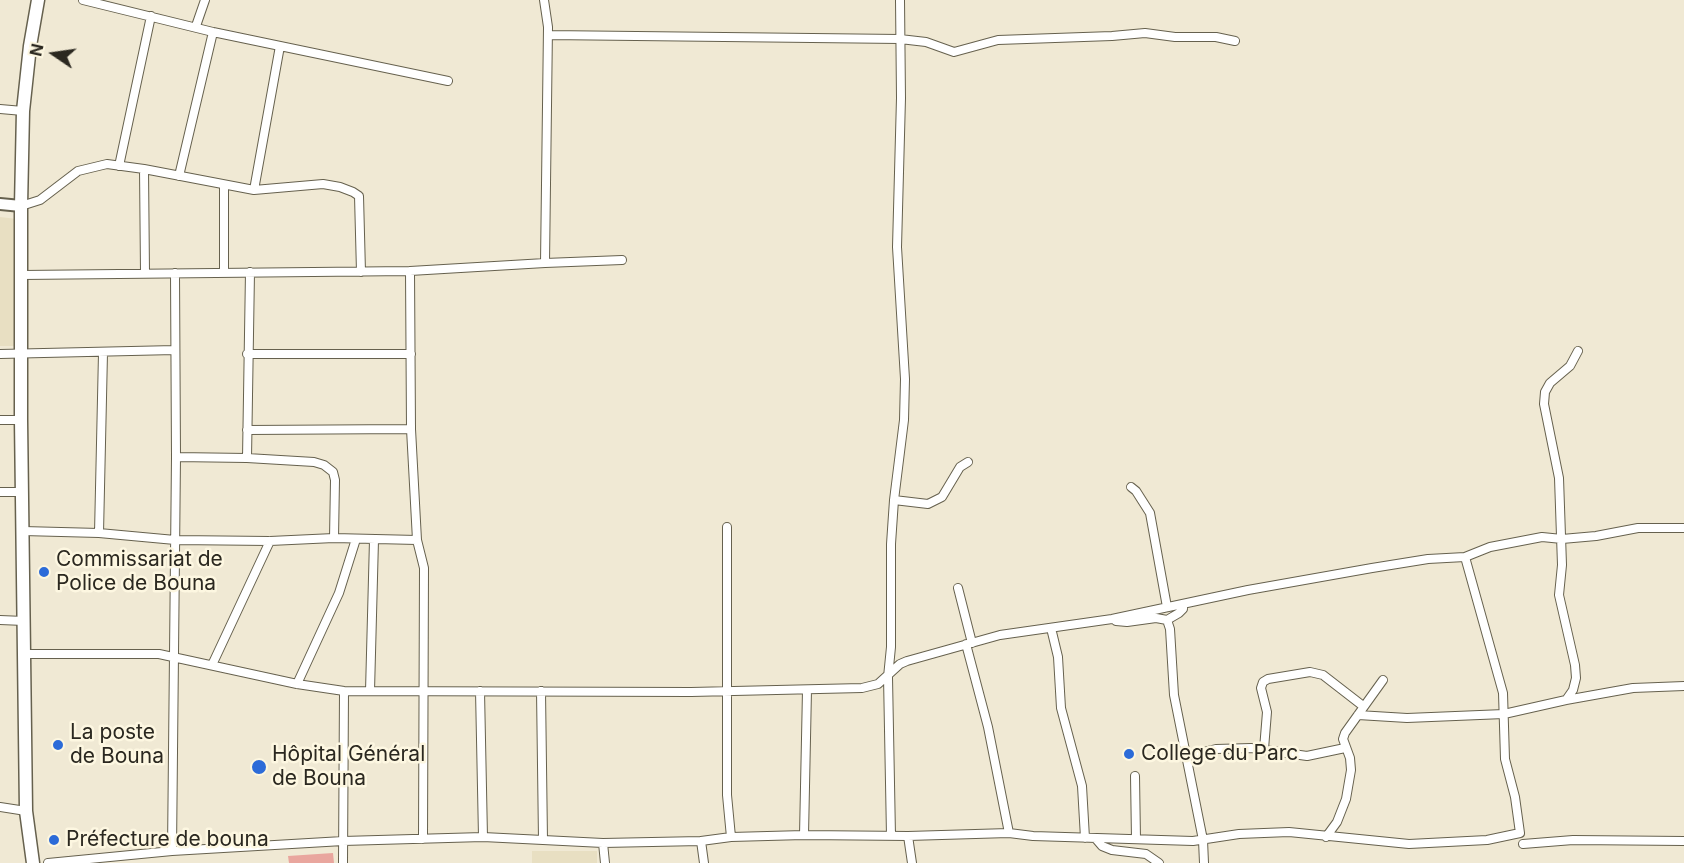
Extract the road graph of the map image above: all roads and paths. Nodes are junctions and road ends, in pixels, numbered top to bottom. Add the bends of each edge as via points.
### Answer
1 (38, 0) edge
2 (83, 0) edge
3 (205, 0) edge
4 (544, 0) edge
5 (900, 0) edge
6 (151, 16) junction
7 (196, 26) junction
8 (213, 32) junction
9 (548, 35) junction
10 (900, 39) junction
11 (1235, 41) dead end
12 (280, 46) junction
13 (448, 81) dead end
14 (0, 109) edge
15 (23, 111) junction
16 (119, 166) junction
17 (144, 169) junction
18 (179, 176) junction
19 (224, 186) junction
20 (254, 190) junction
21 (0, 204) edge
22 (21, 206) junction
23 (622, 260) dead end
24 (545, 263) junction
25 (410, 271) junction
26 (224, 272) junction
27 (250, 272) junction
28 (361, 272) junction
29 (145, 273) junction
30 (175, 273) junction
31 (22, 275) junction
32 (175, 350) junction
33 (1578, 351) dead end
34 (103, 353) junction
35 (0, 354) edge
36 (21, 354) junction
37 (247, 354) junction
38 (411, 354) junction
39 (0, 420) edge
40 (21, 420) junction
41 (247, 429) junction
42 (411, 429) junction
43 (176, 457) junction
44 (247, 458) junction
45 (968, 462) dead end
46 (1131, 487) dead end
47 (0, 492) edge
48 (22, 492) junction
49 (894, 500) junction
50 (1684, 522) edge
51 (727, 527) dead end
52 (1668, 527) junction
53 (1684, 528) edge
54 (23, 531) junction
55 (99, 533) junction
56 (334, 538) junction
57 (1562, 538) junction
58 (356, 539) junction
59 (175, 540) junction
60 (374, 540) junction
61 (417, 540) junction
62 (270, 541) junction
63 (1465, 557) junction
64 (958, 588) dead end
65 (1183, 604) junction
66 (1167, 607) junction
67 (1112, 619) junction
68 (0, 620) edge
69 (1167, 620) junction
70 (24, 621) junction
71 (1051, 628) junction
72 (969, 643) junction
73 (23, 654) junction
74 (175, 657) junction
75 (212, 665) junction
76 (888, 677) junction
77 (1383, 680) dead end
78 (297, 684) junction
79 (1684, 686) edge
80 (727, 690) junction
81 (807, 690) junction
82 (344, 691) junction
83 (370, 691) junction
84 (424, 691) junction
85 (480, 691) junction
86 (541, 691) junction
87 (1566, 700) junction
88 (1363, 706) junction
89 (1504, 714) junction
90 (1358, 715) junction
91 (1345, 747) junction
92 (1264, 749) junction
93 (1187, 756) junction
94 (1135, 776) dead end
95 (0, 807) edge
96 (26, 811) junction
97 (1009, 833) junction
98 (804, 835) junction
99 (891, 836) junction
100 (908, 836) junction
101 (483, 837) junction
102 (731, 837) junction
103 (1326, 837) junction
104 (1085, 838) junction
105 (423, 839) junction
106 (1096, 839) junction
107 (1136, 839) junction
108 (543, 840) junction
109 (1203, 840) junction
110 (343, 841) junction
111 (701, 841) junction
112 (1684, 841) edge
113 (603, 843) junction
114 (1523, 844) dead end
115 (172, 851) junction
116 (33, 863) edge
117 (48, 863) edge
118 (343, 863) edge
119 (605, 863) edge
120 (704, 863) edge
121 (912, 863) edge
122 (1159, 863) edge
123 (1204, 863) edge

1 - 15 main road
2 - 6 street
3 - 7 street
4 - 9 street
5 - 10 street
6 - 7 street
6 - 16 street
7 - 8 street
8 - 12 street
8 - 18 street
9 - 10 street
9 - 24 street
10 - 11 street via 926,42 954,52 998,40 1144,33
10 - 49 street via 897,247 905,379
12 - 13 street
12 - 20 street
14 - 15 street
15 - 22 main road
16 - 17 street
16 - 22 street via 107,164 78,171 40,200
17 - 18 street
17 - 29 street
18 - 19 street
19 - 20 street
19 - 26 street
20 - 28 street via 323,184 359,196
21 - 22 street
22 - 31 main road
23 - 24 street
24 - 25 street
25 - 28 street
25 - 38 street
26 - 27 street
26 - 30 street
27 - 28 street
27 - 37 street
29 - 30 street
29 - 31 street
30 - 32 street
31 - 36 main road
32 - 34 street
32 - 43 street
33 - 57 street via 1570,366 1545,392 1559,478
34 - 36 street
34 - 55 street
35 - 36 street
36 - 40 main road
37 - 38 street
37 - 41 street
38 - 42 street
39 - 40 street
40 - 48 main road
41 - 42 street
41 - 44 street
42 - 61 street
43 - 44 street
43 - 59 street
44 - 56 street via 314,462 330,469 335,487
45 - 49 street via 960,467 942,497 928,504
46 - 66 street via 1150,513
47 - 48 street
48 - 54 main road
49 - 76 street
50 - 52 street
51 - 80 street
52 - 53 street
52 - 57 street
54 - 55 street
54 - 70 main road
55 - 59 street
56 - 58 street
56 - 62 street
57 - 63 street via 1510,543
57 - 87 street via 1559,595 1576,678
58 - 60 street
58 - 78 street via 339,593
59 - 62 street
59 - 74 street
60 - 61 street
60 - 83 street
61 - 84 street via 424,568
62 - 75 street
63 - 65 street via 1372,568
63 - 89 street via 1503,693
64 - 72 street
65 - 66 street
65 - 69 street via 1179,613
66 - 67 street
67 - 69 street
67 - 71 street
68 - 70 street
69 - 93 street via 1174,695
70 - 73 main road
71 - 72 street
71 - 104 street via 1058,657 1061,708 1082,786
72 - 76 street via 907,661
72 - 97 street
73 - 74 street
73 - 96 main road
74 - 75 street
74 - 115 street
75 - 78 street
76 - 81 street via 862,688
76 - 99 street
77 - 88 street
78 - 82 street
79 - 87 street via 1634,688
80 - 81 street
80 - 86 street
80 - 102 street
81 - 98 street
82 - 83 street
82 - 110 street
83 - 84 street
84 - 85 street
84 - 105 street
85 - 86 street
85 - 101 street
86 - 108 street
87 - 89 street
88 - 90 street
88 - 92 street via 1323,675 1310,672 1268,678 1261,688 1267,712
89 - 90 street via 1407,718
89 - 103 street via 1505,759 1520,833 1487,840 1409,844
90 - 91 street via 1345,733
91 - 92 street via 1307,756
91 - 103 street via 1351,770 1346,799
92 - 93 street via 1216,750
93 - 109 street
94 - 107 street
95 - 96 street
96 - 116 main road
97 - 100 street
97 - 104 street
98 - 99 street
98 - 102 street
99 - 100 street
100 - 121 street
101 - 105 street
101 - 108 street
102 - 111 street
103 - 109 street via 1281,832
104 - 106 street
105 - 110 street
106 - 107 street
106 - 122 street via 1112,850 1146,854
107 - 109 street
108 - 113 street
109 - 123 street
110 - 115 street
110 - 118 street
111 - 113 street
111 - 120 street
112 - 114 street via 1573,840
113 - 119 street
115 - 117 street

